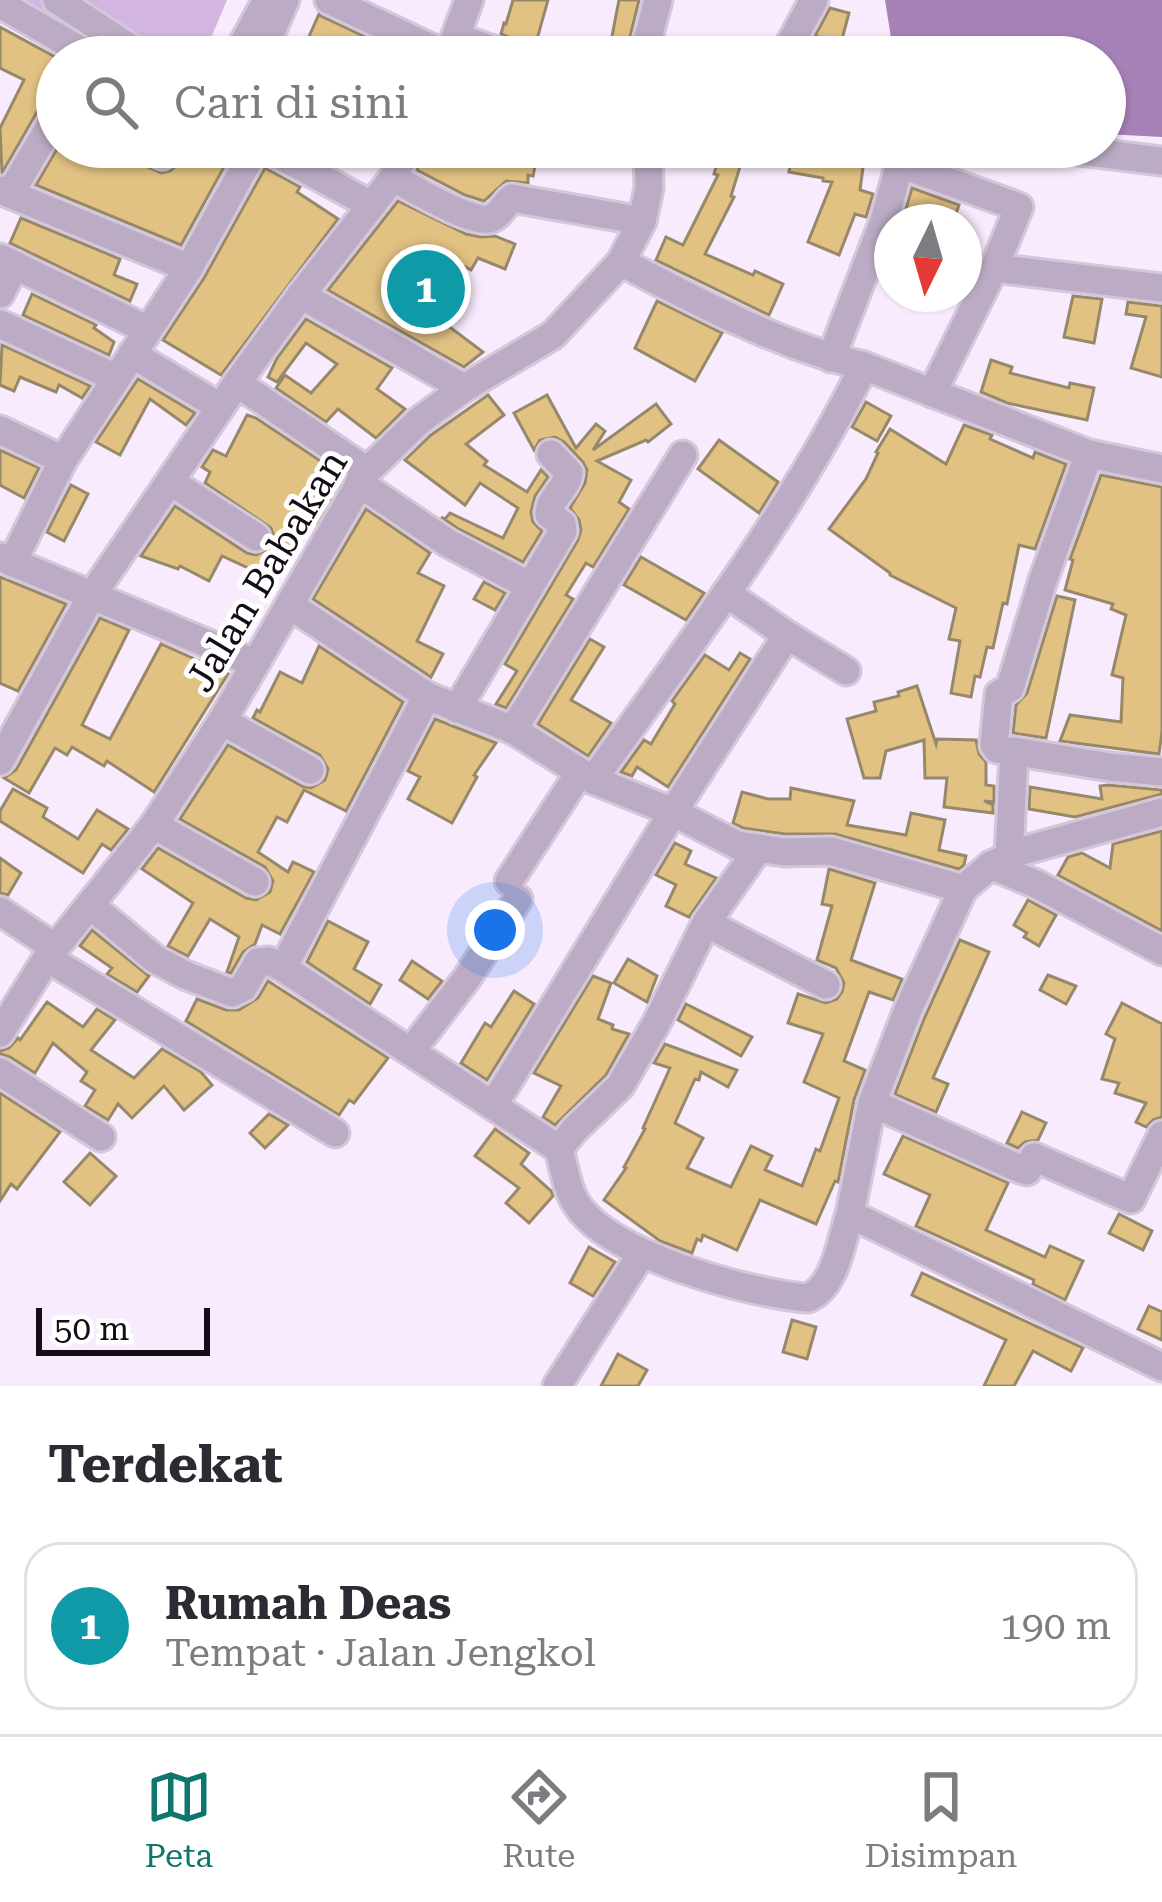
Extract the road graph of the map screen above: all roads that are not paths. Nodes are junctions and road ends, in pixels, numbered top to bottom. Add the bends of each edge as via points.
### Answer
1 (57, 0) edge
2 (267, 0) edge
3 (285, 0) edge
4 (329, 0) edge
5 (469, 0) edge
6 (658, 0) edge
7 (814, 0) edge
8 (0, 4) edge
9 (55, 36) edge
10 (112, 36) edge
11 (247, 36) edge
12 (269, 36) edge
13 (416, 36) edge
14 (455, 36) edge
15 (649, 36) edge
16 (794, 36) edge
17 (36, 146) edge
18 (1126, 157) edge
19 (1162, 161) edge
20 (248, 168) edge
21 (300, 168) edge
22 (398, 168) edge
23 (649, 168) edge
24 (890, 168) edge
25 (921, 168) edge
26 (393, 178) junction
27 (5, 192) edge
28 (371, 205) junction
29 (642, 221) junction
30 (8, 261) edge
31 (621, 262) junction
32 (189, 268) junction
33 (994, 268) junction
34 (1162, 288) edge
35 (0, 295) edge
36 (301, 295) junction
37 (0, 324) edge
38 (140, 342) junction
39 (831, 358) junction
40 (864, 366) junction
41 (116, 378) junction
42 (237, 383) junction
43 (464, 388) junction
44 (932, 393) junction
45 (220, 407) junction
46 (0, 430) edge
47 (551, 454) dead end
48 (1089, 454) junction
49 (683, 455) dead end
50 (63, 460) junction
51 (1162, 467) edge
52 (363, 477) junction
53 (171, 482) junction
54 (256, 538) dead end
55 (6, 560) edge
56 (530, 586) junction
57 (726, 592) junction
58 (92, 595) junction
59 (291, 606) junction
60 (787, 635) junction
61 (254, 663) junction
62 (846, 671) dead end
63 (428, 696) junction
64 (457, 709) junction
65 (222, 721) junction
66 (513, 730) junction
67 (1013, 752) junction
68 (0, 761) edge
69 (310, 770) dead end
70 (1162, 772) edge
71 (586, 776) junction
72 (673, 812) junction
73 (1162, 812) edge
74 (154, 825) junction
75 (758, 849) junction
76 (1000, 861) junction
77 (255, 882) dead end
78 (963, 889) junction
79 (91, 905) junction
80 (0, 910) edge
81 (706, 923) junction
82 (1162, 951) edge
83 (51, 952) junction
84 (283, 968) junction
85 (826, 985) dead end
86 (0, 1033) edge
87 (411, 1051) junction
88 (0, 1072) edge
89 (872, 1102) junction
90 (494, 1104) junction
91 (335, 1133) dead end
92 (1162, 1135) edge
93 (101, 1137) dead end
94 (559, 1149) junction
95 (850, 1214) junction
96 (642, 1252) junction
97 (1162, 1366) edge
98 (557, 1386) edge

1 - 10 street
2 - 11 street
3 - 12 street
4 - 13 street
5 - 14 street
6 - 15 street
7 - 16 street
8 - 9 street
17 - 27 street
18 - 19 street
20 - 32 street
21 - 28 street
22 - 26 street
23 - 29 street, Jalan Babakan
24 - 39 street via 884,221
25 - 33 street via 1019,207
26 - 28 street
26 - 29 street via 472,218 495,218 512,198
27 - 32 street
28 - 36 street
29 - 31 street, Jalan Babakan
30 - 35 street
30 - 38 street
31 - 39 street
31 - 43 street, Jalan Babakan via 553,335
32 - 38 street
33 - 34 street
33 - 44 street
36 - 42 street
36 - 43 street
37 - 41 street
38 - 41 street
38 - 45 street
39 - 40 street
40 - 44 street
40 - 57 street
41 - 50 street
42 - 45 street
42 - 52 street
43 - 52 street, Jalan Babakan
44 - 48 street
45 - 53 street
46 - 50 street
47 - 56 street via 569,473 549,507 563,531
48 - 51 street
48 - 67 street via 1010,688 999,694 994,745
49 - 66 street
50 - 55 street
52 - 56 street via 448,544
52 - 59 street, Jalan Babakan
53 - 54 street
53 - 58 street
55 - 58 street
56 - 64 street
57 - 60 street
57 - 71 street
58 - 61 street
58 - 68 street
59 - 61 street, Jalan Babakan
59 - 63 street
60 - 62 street
60 - 72 street
61 - 65 street, Jalan Babakan
63 - 64 street
63 - 84 street
64 - 66 street
65 - 69 street
65 - 74 street, Jalan Babakan
66 - 71 street
67 - 70 street
67 - 76 street
71 - 72 street
71 - 87 street via 467,978
72 - 75 street
72 - 90 street
73 - 76 street
74 - 77 street
74 - 79 street, Jalan Babakan
75 - 78 street via 831,851
75 - 81 street
76 - 78 street
76 - 82 street
78 - 89 street
79 - 83 street, Jalan Babakan
79 - 84 street via 155,959 232,993 258,962
80 - 83 street
81 - 85 street
81 - 94 street via 620,1086
83 - 86 street, Jalan Babakan
83 - 91 street
84 - 87 street
87 - 90 street
88 - 93 street
89 - 92 street via 1027,1172 1034,1157 1131,1199
89 - 95 street
90 - 94 street
94 - 96 street via 577,1206
95 - 96 street via 829,1278 808,1298 720,1280
95 - 97 street
96 - 98 street

